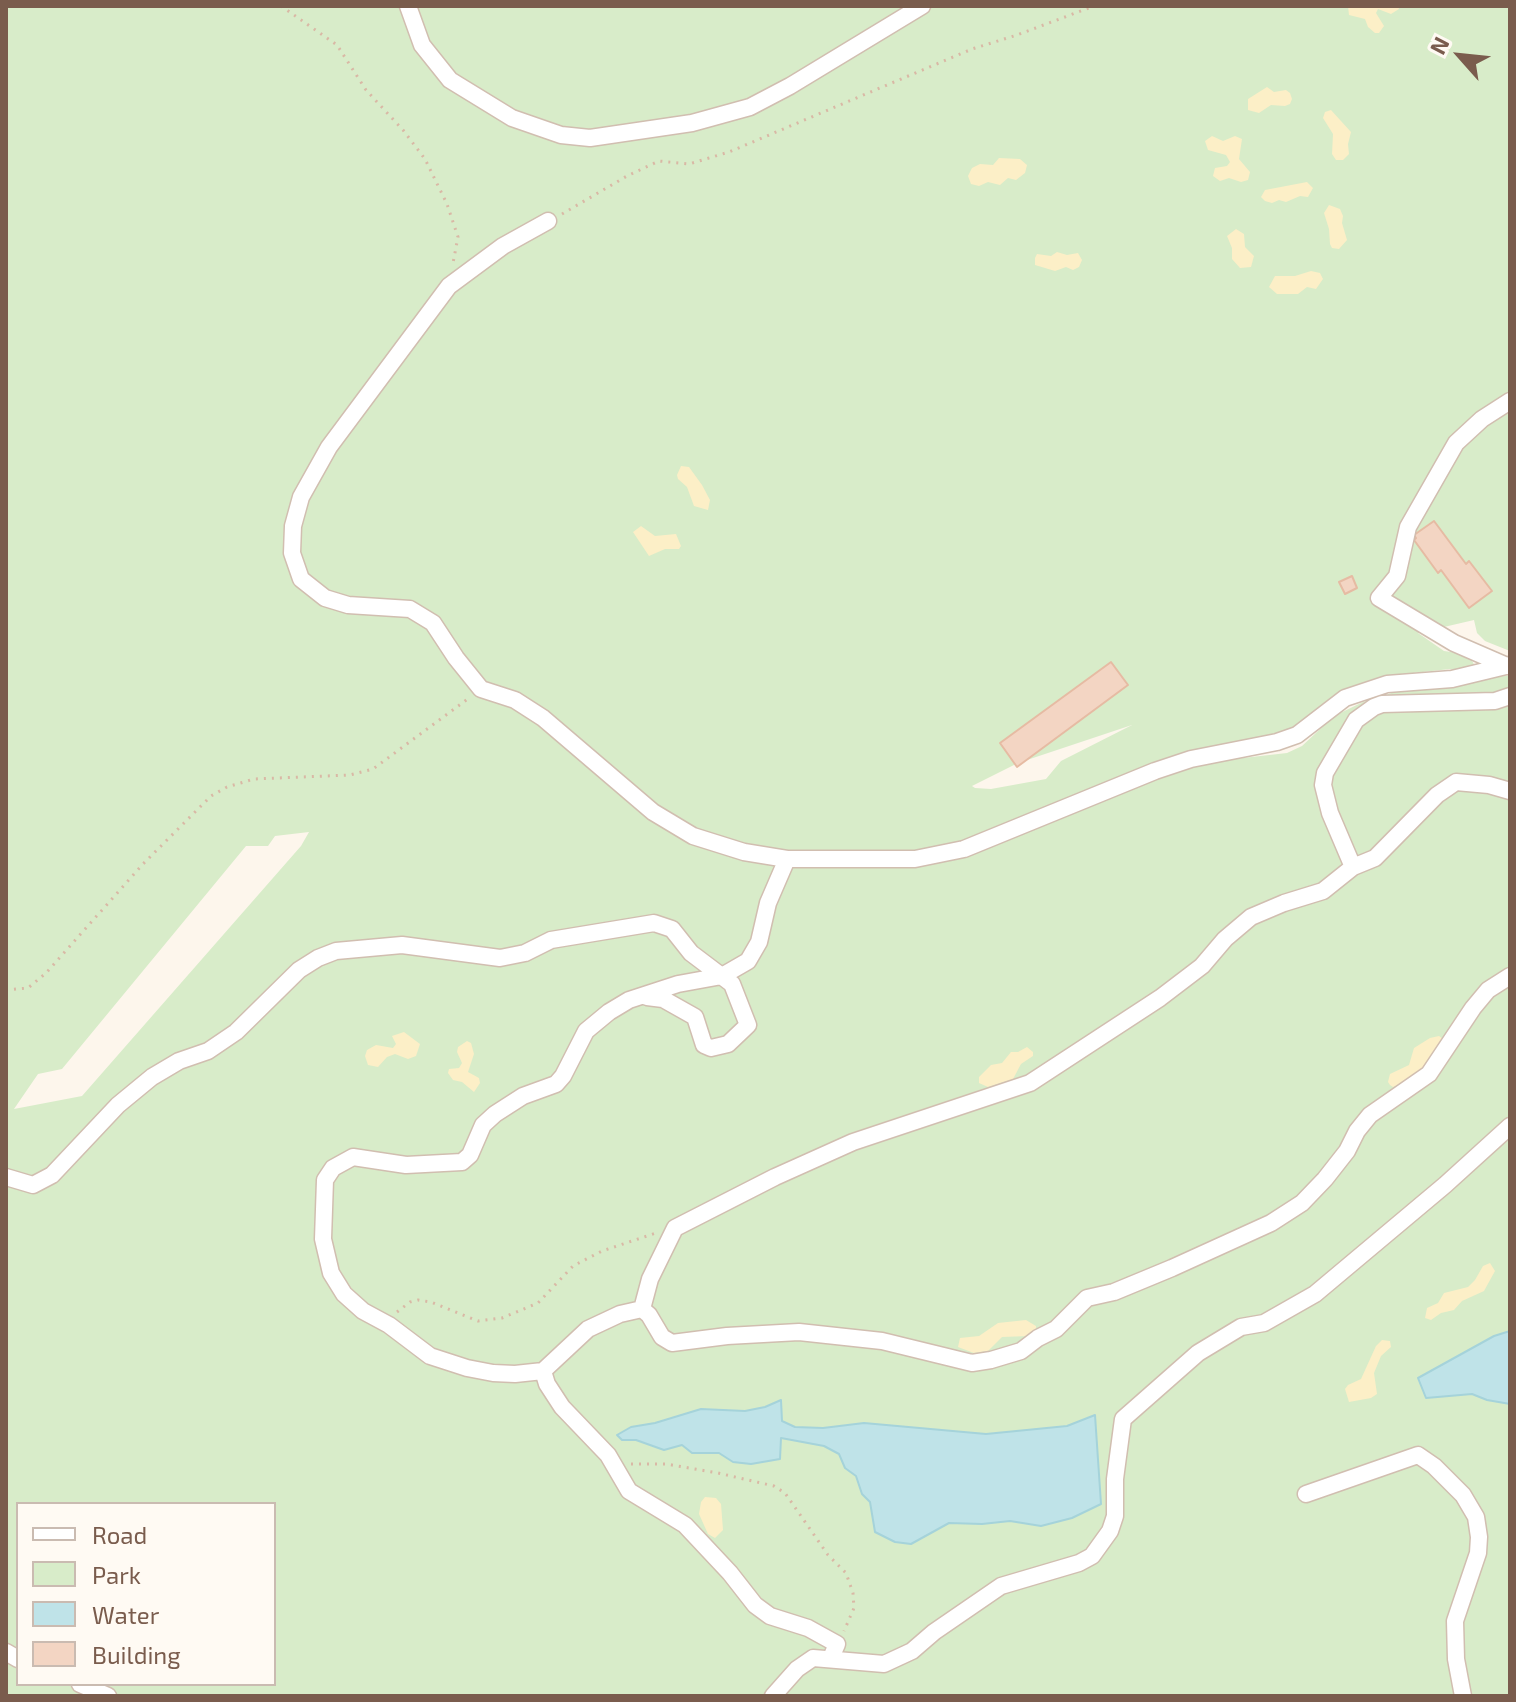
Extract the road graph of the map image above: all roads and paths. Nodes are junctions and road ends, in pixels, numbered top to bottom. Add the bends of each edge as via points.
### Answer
1 (281, 6) edge
2 (408, 6) edge
3 (922, 6) edge
4 (1094, 6) edge
5 (548, 221) joint
6 (449, 286) junction
7 (1510, 401) edge
8 (1508, 666) edge
9 (1378, 687) junction
10 (481, 689) junction
11 (1510, 696) edge
12 (1382, 704) junction
13 (1510, 791) edge
14 (787, 859) junction
15 (1353, 867) junction
16 (722, 976) junction
17 (1510, 976) edge
18 (6, 990) edge
19 (643, 996) junction
20 (1510, 1126) edge
21 (6, 1177) edge
22 (675, 1228) junction
23 (642, 1309) junction
24 (389, 1325) junction
25 (543, 1371) junction
26 (615, 1465) junction
27 (1306, 1494) dead end
28 (834, 1651) junction
29 (85, 1686) edge
30 (108, 1696) edge
31 (773, 1696) edge
32 (1463, 1696) edge

1 - 6 path via 337,45 366,90 425,159 458,237
2 - 3 street via 422,45 458,86 512,118 561,135 590,138 692,123 750,107
4 - 5 path via 972,49 729,152 689,164 659,161
5 - 6 street
6 - 10 street via 329,447 301,497 292,553 301,579 325,598 410,609 433,623
7 - 8 street via 1456,443 1408,527 1397,576 1379,598 1454,643
8 - 9 street
9 - 12 street
9 - 14 street via 1345,698 1297,735 1167,767 964,849 915,859
10 - 14 street via 515,700 543,718 653,812 693,836
10 - 18 path via 373,769 350,775 254,779 211,796 46,973 28,988
11 - 12 street via 1495,701
12 - 15 street via 1356,720 1325,773 1330,813
13 - 15 street via 1456,782 1375,858
14 - 16 street via 759,942 748,961
15 - 22 street via 1323,891 1251,917 1202,966 1160,998 1030,1083 853,1142
16 - 19 street
16 - 19 street via 732,984 748,1025 720,1047 704,1045 695,1017 682,1008
16 - 21 street via 691,953 672,929 654,923 551,940 500,958 402,945 336,951 299,970 236,1032 152,1077 52,1175 33,1185
17 - 23 street via 1473,1008 1429,1074 1370,1115 1302,1203 1271,1223 1172,1268 1087,1298 1066,1321 1021,1351 972,1363 882,1341 799,1332 672,1343
19 - 24 street via 619,1006 586,1031 556,1084 515,1100 483,1125 462,1162 406,1165 353,1157 333,1168 322,1202 331,1273 344,1294
20 - 28 street via 1315,1294 1198,1353 1123,1419 1115,1516 1092,1556 1001,1586 912,1651 884,1664 871,1665
22 - 23 street
22 - 24 path via 573,1266 538,1303 502,1318 478,1321 418,1300 398,1311
23 - 25 street via 588,1329
24 - 25 street via 430,1356 467,1368 515,1374
25 - 26 street via 562,1407
26 - 28 street via 629,1491 685,1525 755,1605 770,1616 808,1628
26 - 28 path via 666,1464 756,1481 785,1493 846,1573 853,1593 854,1608
27 - 32 street via 1418,1455 1463,1495 1476,1517 1479,1537 1455,1621
28 - 31 street via 806,1661
29 - 30 street

